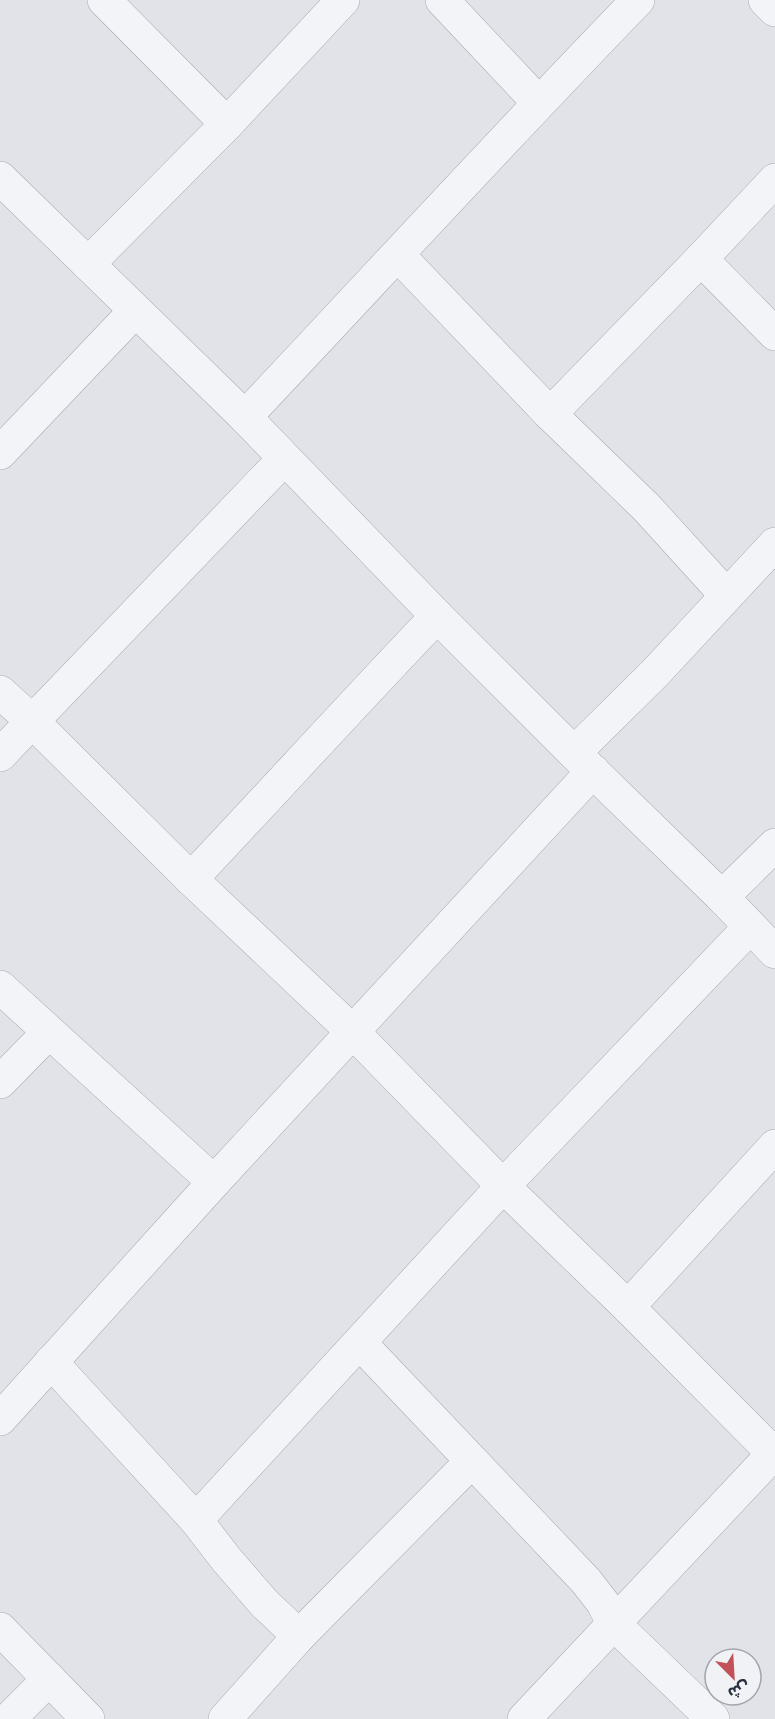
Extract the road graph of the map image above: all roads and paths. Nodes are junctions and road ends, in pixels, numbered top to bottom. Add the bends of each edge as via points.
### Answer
1 (104, 0) edge
2 (342, 0) edge
3 (442, 0) edge
4 (638, 0) edge
5 (765, 0) edge
6 (775, 10) edge
7 (538, 102) junction
8 (227, 124) junction
9 (0, 178) edge
10 (775, 180) edge
11 (398, 255) junction
12 (701, 259) junction
13 (88, 264) junction
14 (135, 311) junction
15 (775, 334) edge
16 (550, 414) junction
17 (245, 417) junction
18 (0, 453) edge
19 (284, 459) junction
20 (775, 544) edge
21 (726, 595) junction
22 (437, 616) junction
23 (0, 692) edge
24 (32, 721) junction
25 (0, 755) edge
26 (584, 762) junction
27 (775, 844) edge
28 (191, 879) junction
29 (722, 897) junction
30 (750, 927) junction
31 (775, 952) edge
32 (0, 987) edge
33 (352, 1031) junction
34 (49, 1032) junction
35 (0, 1082) edge
36 (775, 1146) edge
37 (214, 1182) junction
38 (503, 1186) junction
39 (628, 1307) junction
40 (360, 1343) junction
41 (51, 1362) junction
42 (0, 1419) edge
43 (774, 1454) edge
44 (471, 1462) junction
45 (196, 1520) junction
46 (613, 1623) junction
47 (0, 1629) edge
48 (299, 1636) junction
49 (49, 1679) junction
50 (9, 1719) edge
51 (88, 1719) edge
52 (225, 1719) edge
53 (524, 1719) edge
54 (713, 1719) edge

1 - 8 street
2 - 8 street
3 - 7 street
4 - 7 street
5 - 6 street
7 - 11 street
8 - 13 street
9 - 13 street
10 - 12 street
11 - 16 street
11 - 17 street
12 - 15 street
12 - 16 street
13 - 14 street
14 - 17 street
14 - 18 street
16 - 21 street via 646,507
17 - 19 street
19 - 22 street
19 - 24 street
20 - 21 street
21 - 26 street via 655,673
22 - 26 street
22 - 28 street
23 - 24 street
24 - 25 street
24 - 28 street
26 - 29 street
26 - 33 street via 468,908
27 - 29 street
28 - 33 street
29 - 30 street
30 - 31 street
30 - 38 street
32 - 34 street
33 - 37 street
33 - 38 street
34 - 35 street
34 - 37 street
36 - 39 street
37 - 41 street
38 - 39 street
38 - 40 street
39 - 43 street
40 - 44 street
40 - 45 street
41 - 42 street
41 - 45 street
43 - 46 street
44 - 46 street via 586,1581
44 - 48 street
45 - 48 street via 264,1603
46 - 53 street
46 - 54 street
47 - 49 street
48 - 52 street
49 - 50 street
49 - 51 street

